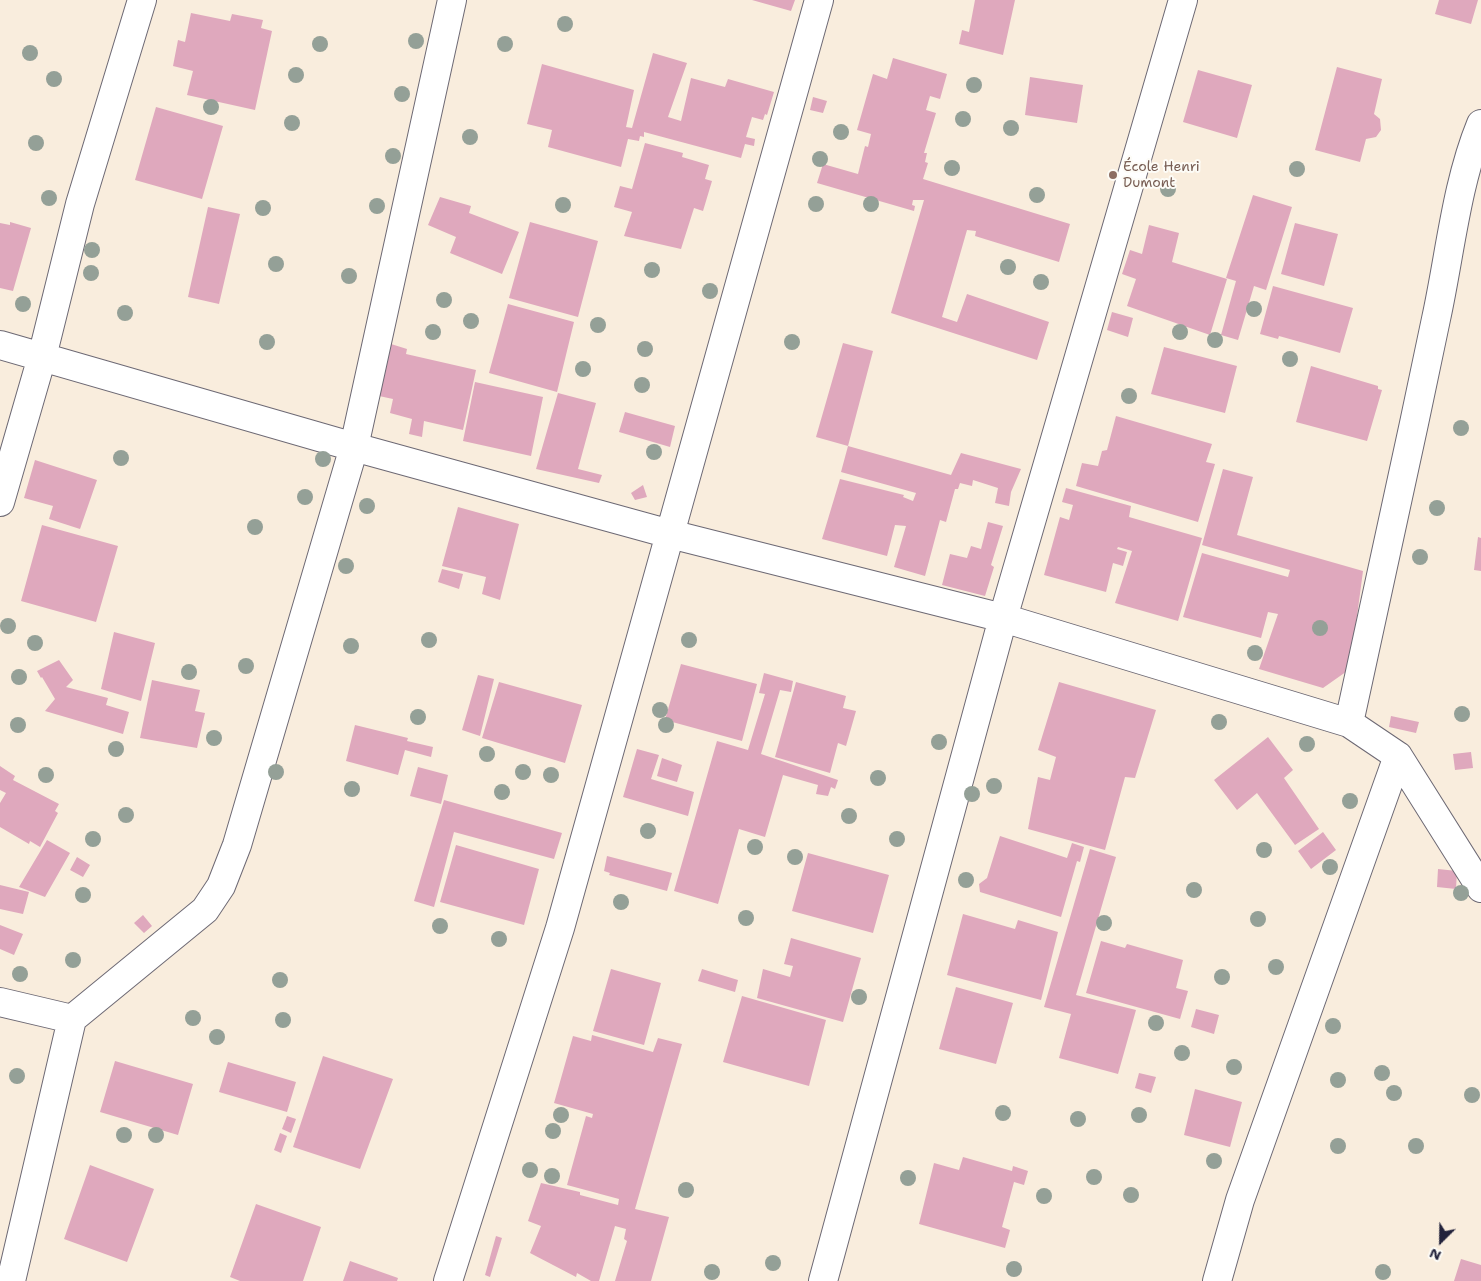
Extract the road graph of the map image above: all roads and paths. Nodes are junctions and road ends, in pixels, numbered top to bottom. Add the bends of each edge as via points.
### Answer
1 (142, 0) edge
2 (452, 0) edge
3 (819, 0) edge
4 (1183, 0) edge
5 (1481, 124) edge
6 (0, 345) edge
7 (42, 357) junction
8 (354, 447) junction
9 (0, 502) edge
10 (670, 534) junction
11 (1003, 618) junction
12 (1349, 723) junction
13 (1398, 756) junction
14 (1481, 888) edge
15 (0, 1002) edge
16 (72, 1019) junction
17 (9, 1268) edge
18 (448, 1281) edge
19 (823, 1281) edge
20 (1217, 1281) edge

1 - 7 street via 80,204
2 - 8 street
3 - 10 street
4 - 11 street
5 - 12 street via 1463,181
6 - 7 street
7 - 8 street
7 - 9 street
8 - 10 street
8 - 16 street via 237,845 221,886 205,910
10 - 11 street
10 - 18 street via 560,928
11 - 12 street
11 - 19 street
12 - 13 street
13 - 14 street
13 - 20 street via 1240,1200
15 - 16 street
16 - 17 street

